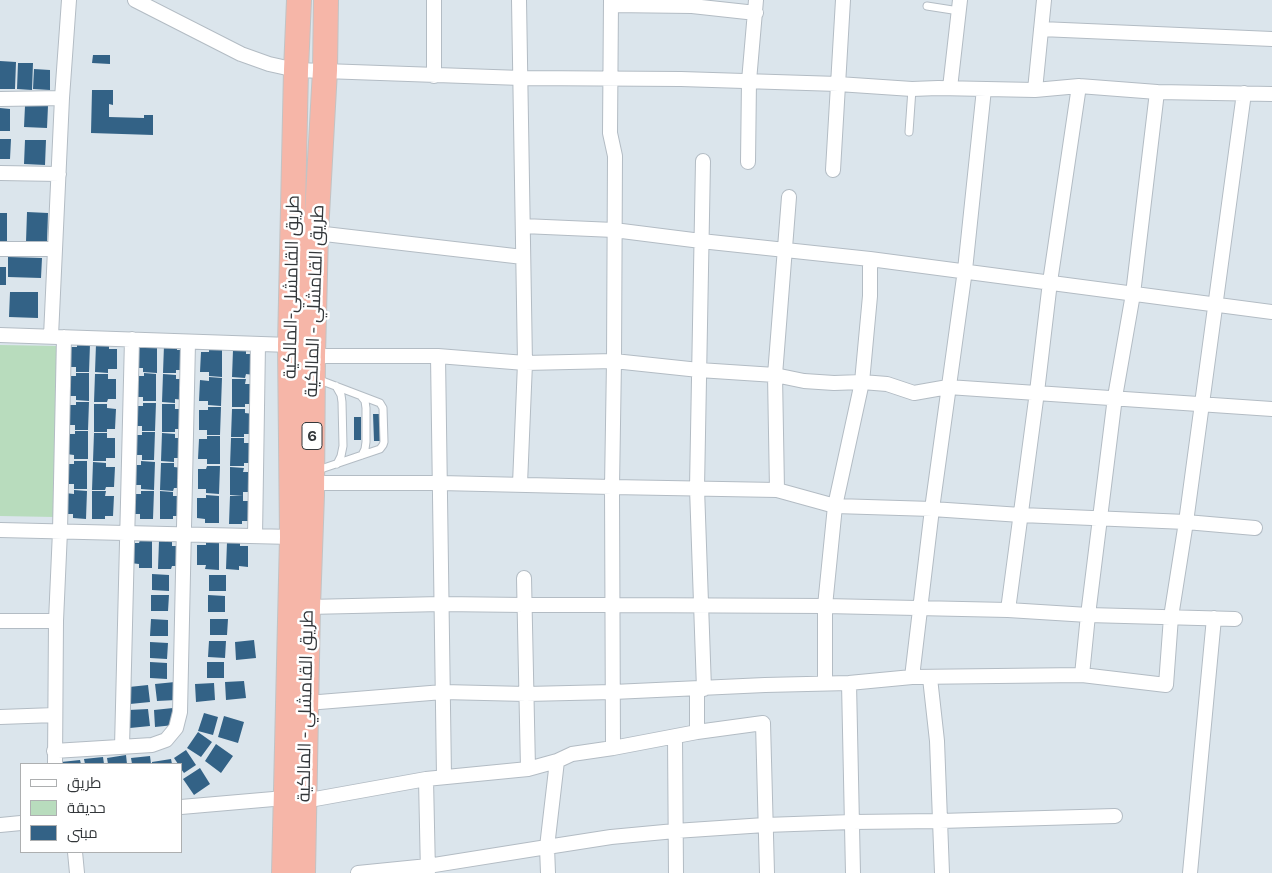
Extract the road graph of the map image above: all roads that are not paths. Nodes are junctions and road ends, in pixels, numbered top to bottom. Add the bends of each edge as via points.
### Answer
1 (69, 0) edge
2 (135, 0) edge
3 (299, 0) edge
4 (326, 0) edge
5 (434, 0) edge
6 (519, 0) edge
7 (843, 0) edge
8 (1044, 0) edge
9 (611, 2) edge
10 (959, 5) edge
11 (927, 6) dead end
12 (756, 7) edge
13 (1041, 29) junction
14 (1272, 39) edge
15 (296, 70) junction
16 (325, 70) junction
17 (434, 76) junction
18 (521, 78) junction
19 (611, 78) junction
20 (749, 81) junction
21 (838, 84) junction
22 (1079, 86) junction
23 (950, 88) junction
24 (912, 89) junction
25 (984, 89) junction
26 (1035, 90) junction
27 (1157, 92) junction
28 (1244, 94) junction
29 (1272, 94) edge
30 (62, 98) junction
31 (0, 99) edge
32 (909, 132) dead end
33 (703, 161) dead end
34 (748, 162) dead end
35 (833, 170) dead end
36 (0, 173) edge
37 (59, 174) junction
38 (789, 198) dead end
39 (523, 226) junction
40 (614, 230) junction
41 (316, 233) junction
42 (701, 241) junction
43 (0, 249) edge
44 (54, 249) junction
45 (785, 250) junction
46 (523, 257) junction
47 (870, 259) junction
48 (965, 270) junction
49 (1050, 282) junction
50 (1133, 294) junction
51 (1216, 305) junction
52 (1272, 312) edge
53 (0, 335) edge
54 (57, 337) junction
55 (132, 340) junction
56 (188, 342) junction
57 (258, 344) junction
58 (304, 349) junction
59 (438, 356) junction
60 (614, 361) junction
61 (525, 363) junction
62 (699, 370) junction
63 (775, 375) junction
64 (862, 382) junction
65 (336, 386) junction
66 (948, 387) junction
67 (1037, 392) junction
68 (360, 395) junction
69 (1115, 397) junction
70 (1202, 404) junction
71 (1272, 409) edge
72 (362, 455) junction
73 (336, 464) junction
74 (440, 483) junction
75 (520, 484) junction
76 (307, 486) junction
77 (612, 488) junction
78 (697, 488) junction
79 (777, 490) junction
80 (835, 506) junction
81 (932, 508) junction
82 (1021, 515) junction
83 (1101, 518) junction
84 (1186, 522) junction
85 (1255, 528) dead end
86 (0, 530) edge
87 (60, 532) junction
88 (127, 533) junction
89 (184, 535) junction
90 (255, 536) junction
91 (292, 537) junction
92 (524, 578) dead end
93 (441, 604) junction
94 (613, 605) junction
95 (702, 605) junction
96 (524, 606) junction
97 (825, 606) junction
98 (308, 607) junction
99 (920, 608) junction
100 (1008, 610) junction
101 (1088, 614) junction
102 (1171, 617) junction
103 (1214, 618) junction
104 (1235, 619) dead end
105 (0, 621) edge
106 (56, 621) junction
107 (1082, 675) junction
108 (912, 678) junction
109 (930, 678) junction
110 (825, 683) junction
111 (849, 683) junction
112 (701, 689) junction
113 (443, 692) junction
114 (613, 692) junction
115 (526, 694) junction
116 (307, 703) junction
117 (55, 715) junction
118 (0, 717) edge
119 (697, 732) junction
120 (675, 737) junction
121 (122, 747) junction
122 (613, 748) junction
123 (55, 758) edge
124 (557, 761) junction
125 (528, 769) junction
126 (444, 777) junction
127 (426, 779) junction
128 (295, 799) junction
129 (182, 807) edge
130 (1116, 816) dead end
131 (940, 821) junction
132 (852, 822) junction
133 (20, 824) edge
134 (766, 825) junction
135 (0, 826) edge
136 (675, 831) junction
137 (547, 846) junction
138 (75, 853) edge
139 (428, 870) edge
140 (77, 873) edge
141 (284, 873) edge
142 (303, 873) edge
143 (358, 873) edge
144 (548, 873) edge
145 (676, 873) edge
146 (767, 873) edge
147 (853, 873) edge
148 (942, 873) edge
149 (1190, 873) edge

1 - 30 street
2 - 15 street via 241,54
3 - 15 highway, طريق القامشلي-المالكية / 6
4 - 16 highway, طريق القامشلي - المالكية / 6
5 - 17 street
6 - 18 street
7 - 21 street
8 - 13 street
9 - 12 street
9 - 19 street
10 - 11 lane
10 - 23 street
12 - 20 street
13 - 14 street
13 - 26 street
15 - 16 street
15 - 58 highway, طريق القامشلي-المالكية / 6
16 - 17 street
16 - 41 highway, طريق القامشلي - المالكية / 6
17 - 18 street
18 - 19 street
18 - 39 street
19 - 20 street
19 - 40 street
20 - 21 street
20 - 34 street
21 - 24 street
21 - 35 street
22 - 26 street
22 - 27 street
22 - 49 street
23 - 24 street
23 - 25 street
24 - 32 lane
25 - 26 street
25 - 48 street
27 - 28 street
27 - 50 street
28 - 29 street
28 - 51 street
30 - 31 street
30 - 37 street
33 - 42 street
36 - 37 street
37 - 44 street
38 - 45 street
39 - 40 street
39 - 46 street
40 - 42 street
40 - 60 street
41 - 46 street
41 - 58 highway, طريق القامشلي - المالكية / 6
42 - 45 street
42 - 62 street
43 - 44 street
44 - 54 street
45 - 47 street
45 - 63 street
46 - 61 street
47 - 48 street
47 - 64 street
48 - 49 street
48 - 66 street
49 - 50 street
49 - 67 street
50 - 51 street
50 - 69 street
51 - 52 street
51 - 70 street
53 - 54 street
54 - 55 street
54 - 87 street
55 - 56 street
55 - 88 street
56 - 57 street
56 - 89 street
57 - 58 street
57 - 90 street
58 - 59 street
58 - 65 lane
58 - 76 highway, طريق القامشلي - المالكية / 6
58 - 76 highway, طريق القامشلي-المالكية / 6
59 - 61 street
59 - 74 street
60 - 61 street
60 - 62 street
60 - 77 street
61 - 75 street
62 - 63 street
62 - 78 street
63 - 64 street via 804,381
63 - 79 street
64 - 66 street via 887,384 914,394
64 - 80 street
65 - 68 lane
65 - 73 lane via 342,402 343,446
66 - 67 street
66 - 81 street
67 - 69 street
67 - 82 street
68 - 72 lane via 366,408 366,442
68 - 72 lane via 380,403 383,411 383,445
69 - 70 street
69 - 83 street
70 - 71 street
70 - 84 street
72 - 73 lane
73 - 76 lane
74 - 75 street
74 - 76 street
74 - 93 street
75 - 77 street
76 - 91 highway, طريق القامشلي-المالكية / 6
76 - 98 highway, طريق القامشلي - المالكية / 6
77 - 78 street
77 - 94 street
78 - 79 street
78 - 95 street
79 - 80 street
80 - 81 street
80 - 97 street
81 - 82 street
81 - 99 street
82 - 83 street
82 - 100 street
83 - 84 street
83 - 101 street
84 - 85 street
84 - 102 street
86 - 87 street
87 - 88 street
87 - 106 street
88 - 89 street
88 - 121 street
89 - 90 street
89 - 121 street via 180,712 176,728 166,740 152,745
90 - 91 street
91 - 128 highway, طريق القامشلي-المالكية / 6
92 - 96 street
93 - 96 street
93 - 98 street
93 - 113 street
94 - 95 street
94 - 96 street
94 - 114 street
95 - 97 street
95 - 112 street
96 - 115 street
97 - 99 street
97 - 110 street
98 - 116 highway, طريق القامشلي - المالكية / 6
99 - 100 street
99 - 108 street
100 - 101 street
101 - 102 street
101 - 107 street
102 - 103 street
102 - 107 street via 1166,685
103 - 104 street
103 - 149 street
105 - 106 street
106 - 117 street
107 - 109 street
108 - 109 street
108 - 111 street
109 - 131 street via 937,741
110 - 111 street
110 - 112 street
111 - 132 street
112 - 114 street
112 - 119 street
113 - 115 street
113 - 116 street
113 - 126 street
114 - 115 street
114 - 122 street
115 - 125 street
116 - 128 highway, طريق القامشلي - المالكية / 6
117 - 118 street
117 - 123 street
119 - 120 street
119 - 134 street via 763,723
120 - 122 street
120 - 136 street
121 - 123 street
122 - 124 street via 572,754
124 - 125 street
124 - 137 street
125 - 126 street
126 - 127 street
127 - 128 street
127 - 139 street
128 - 129 street
128 - 141 highway, طريق القامشلي-المالكية / 6
128 - 142 highway, طريق القامشلي - المالكية / 6
130 - 131 street
131 - 132 street
131 - 148 street
132 - 134 street
132 - 147 street
133 - 135 street
134 - 136 street
134 - 146 street
136 - 137 street
136 - 145 street
137 - 139 street
137 - 144 street
138 - 140 street
139 - 143 street

